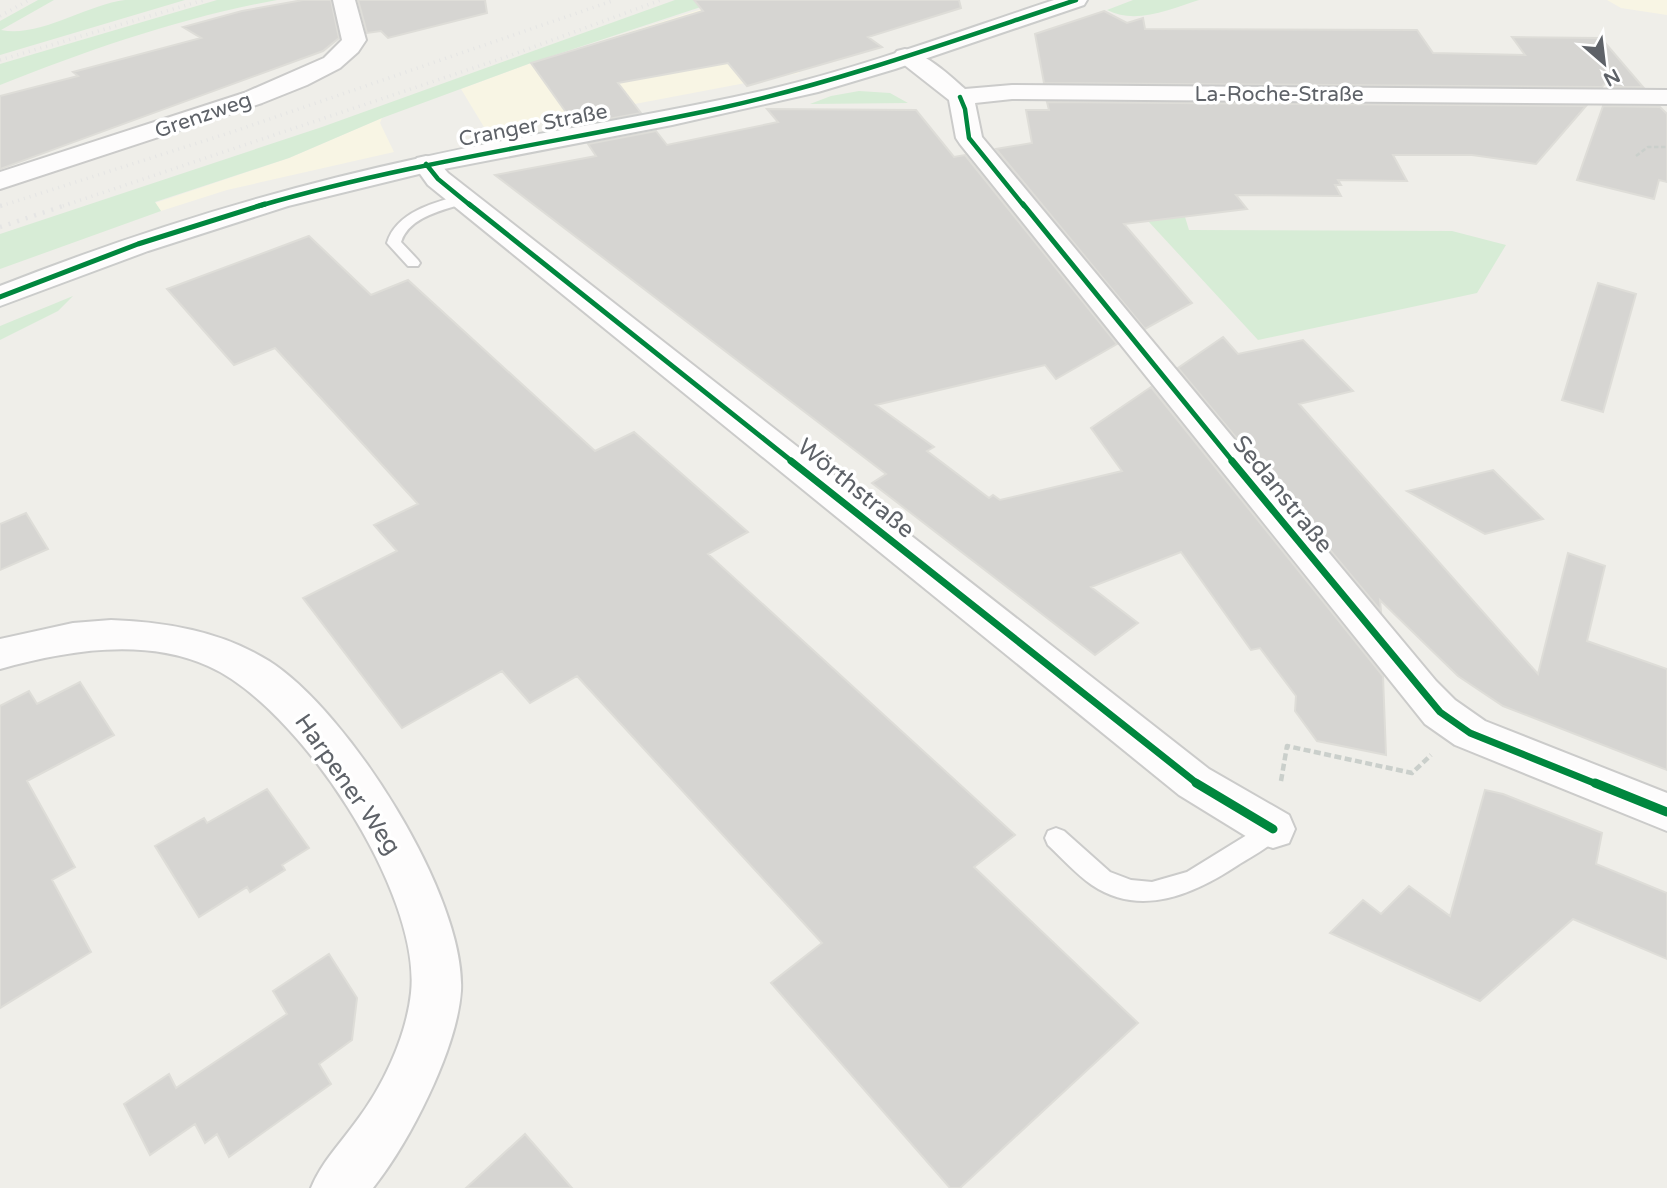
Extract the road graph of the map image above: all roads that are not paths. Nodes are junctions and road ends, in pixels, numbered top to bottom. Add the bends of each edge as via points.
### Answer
1 (344, 0) edge
2 (1076, 0) edge
3 (905, 56) junction
4 (960, 97) junction
5 (1667, 97) edge
6 (426, 164) junction
7 (0, 181) edge
8 (463, 199) junction
9 (412, 264) dead end
10 (0, 297) edge
11 (0, 654) edge
12 (1667, 812) edge
13 (1273, 829) joint
14 (1056, 838) dead end
15 (338, 1188) edge

1 - 7 street, Grenzweg via 354,40 325,66 253,98
2 - 3 street, Cranger Straße
3 - 4 street
3 - 6 street, Cranger Straße via 772,96
4 - 5 street, La-Roche-Straße via 1013,92
4 - 12 street, Sedanstraße via 969,138 1412,682 1455,724 1489,742
6 - 8 street, Wörthstraße
6 - 10 street, Cranger Straße via 224,214
8 - 9 lane via 399,228 394,243
8 - 13 street, Wörthstraße via 1194,782
11 - 15 street, Harpener Weg via 66,639 120,634 208,650 244,665 283,695 312,727 399,853 432,934 436,992 422,1046 386,1124
13 - 14 lane via 1194,880 1170,890 1146,892 1126,891 1106,882

